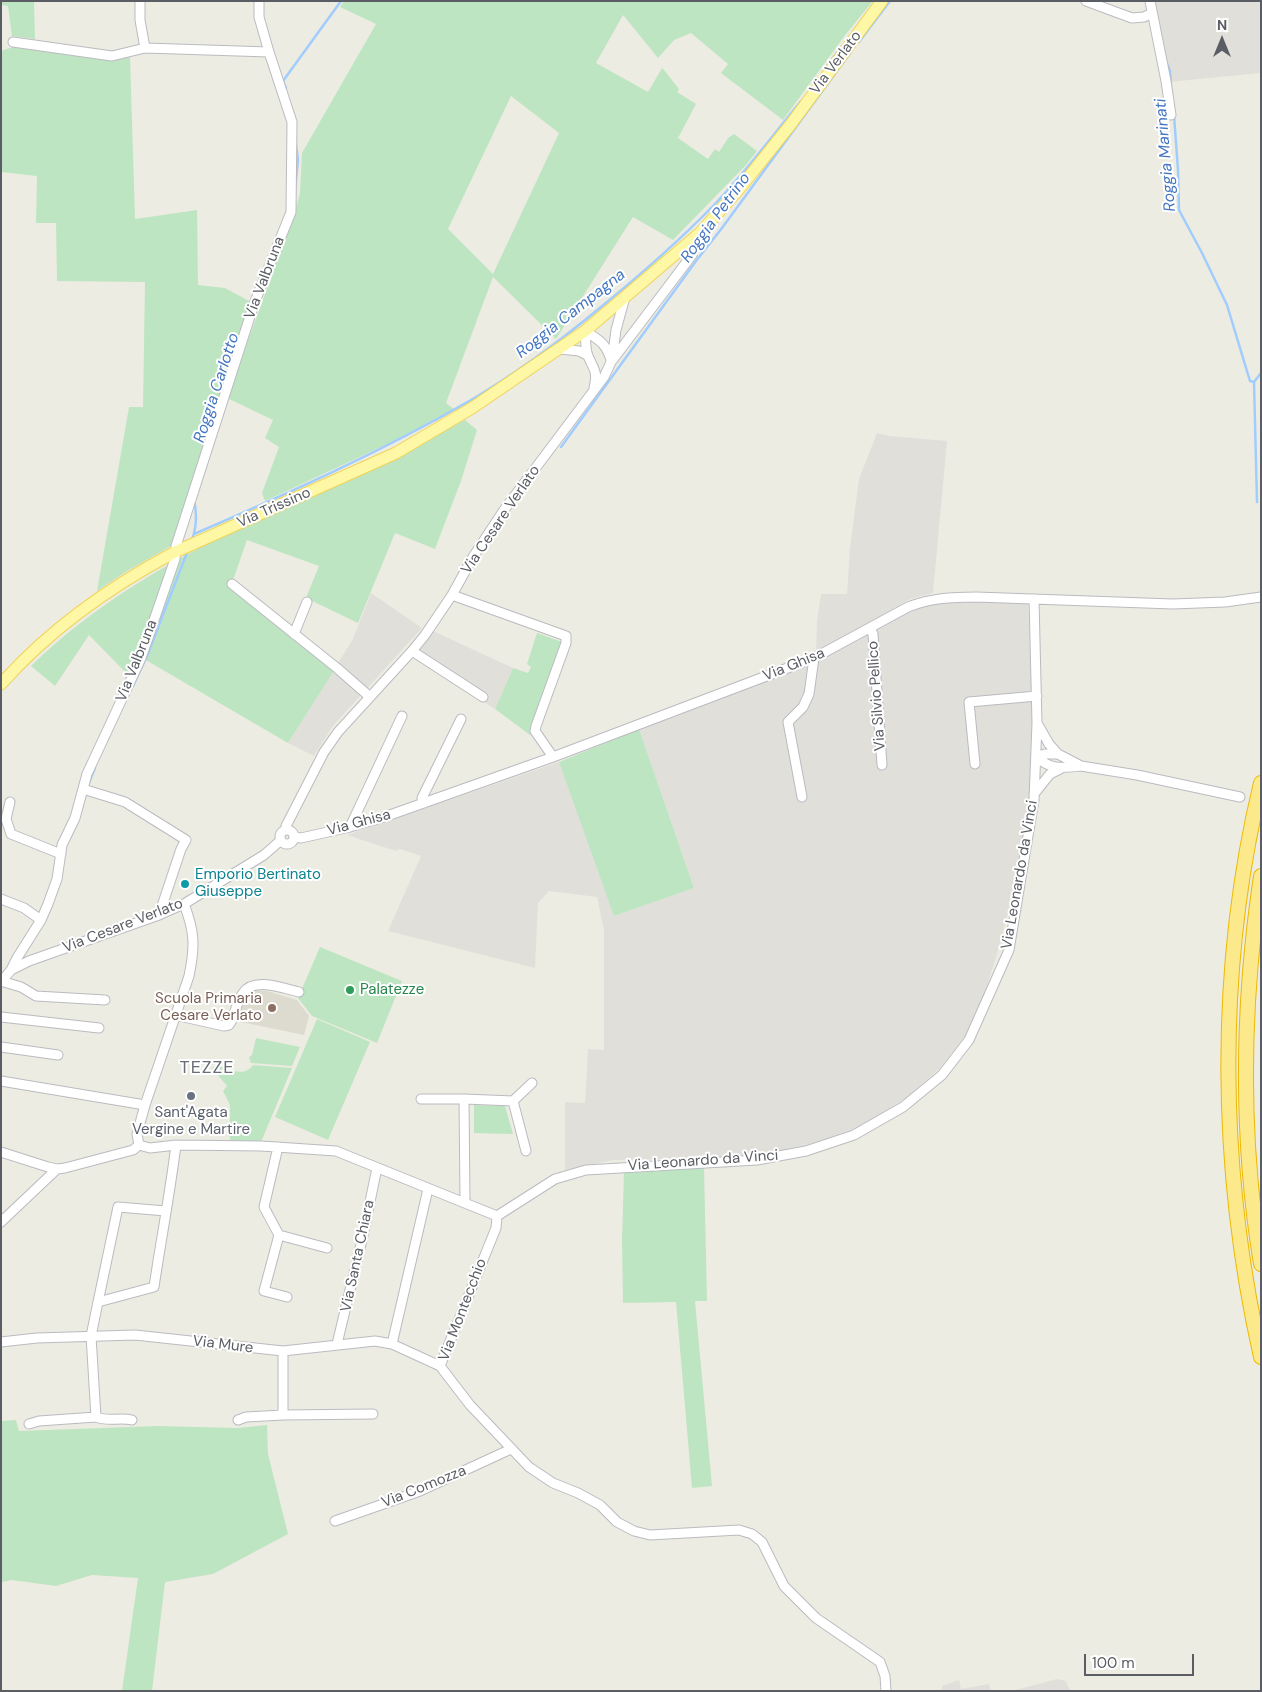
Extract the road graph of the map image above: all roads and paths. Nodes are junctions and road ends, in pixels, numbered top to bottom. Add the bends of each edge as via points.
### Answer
1 (140, 1) edge
2 (259, 1) edge
3 (882, 1) edge
4 (1086, 1) edge
5 (1150, 1) edge
6 (1152, 13) junction
7 (13, 42) dead end
8 (145, 48) junction
9 (269, 52) junction
10 (1171, 115) dead end
11 (684, 246) junction
12 (625, 297) junction
13 (585, 331) junction
14 (560, 350) junction
15 (588, 356) junction
16 (612, 362) junction
17 (594, 390) junction
18 (175, 552) junction
19 (232, 584) dead end
20 (452, 595) junction
21 (1261, 597) edge
22 (1034, 598) junction
23 (307, 602) dead end
24 (870, 628) junction
25 (294, 634) junction
26 (412, 651) junction
27 (814, 658) junction
28 (1, 684) edge
29 (1037, 696) junction
30 (370, 697) junction
31 (483, 697) dead end
32 (402, 716) dead end
33 (461, 719) dead end
34 (1037, 723) junction
35 (1058, 754) junction
36 (553, 757) junction
37 (1036, 757) junction
38 (975, 764) dead end
39 (882, 765) dead end
40 (1081, 766) junction
41 (1061, 768) junction
42 (1261, 783) edge
43 (83, 789) junction
44 (1034, 794) junction
45 (802, 797) dead end
46 (1240, 797) dead end
47 (10, 802) dead end
48 (424, 803) junction
49 (350, 827) junction
50 (287, 830) junction
51 (294, 837) junction
52 (280, 840) junction
53 (61, 854) junction
54 (1261, 876) edge
55 (1, 899) edge
56 (184, 904) junction
57 (159, 915) junction
58 (41, 920) junction
59 (11, 970) junction
60 (1, 981) edge
61 (298, 992) dead end
62 (105, 1000) dead end
63 (175, 1016) junction
64 (1, 1017) edge
65 (99, 1028) dead end
66 (1, 1047) edge
67 (58, 1056) dead end
68 (1, 1081) edge
69 (532, 1083) dead end
70 (421, 1099) dead end
71 (464, 1099) junction
72 (513, 1101) junction
73 (145, 1105) junction
74 (139, 1146) junction
75 (176, 1146) junction
76 (278, 1147) junction
77 (526, 1151) dead end
78 (1, 1152) edge
79 (377, 1168) junction
80 (57, 1169) junction
81 (428, 1189) junction
82 (465, 1203) junction
83 (166, 1211) junction
84 (497, 1216) junction
85 (1, 1222) edge
86 (279, 1235) junction
87 (327, 1248) dead end
88 (1261, 1264) edge
89 (287, 1297) dead end
90 (98, 1302) junction
91 (91, 1336) junction
92 (1, 1342) edge
93 (337, 1344) junction
94 (392, 1344) junction
95 (283, 1352) junction
96 (1261, 1357) edge
97 (440, 1366) junction
98 (372, 1414) dead end
99 (283, 1416) junction
100 (96, 1417) junction
101 (132, 1420) dead end
102 (238, 1420) dead end
103 (29, 1424) dead end
104 (511, 1449) junction
105 (335, 1521) dead end
106 (886, 1691) edge

1 - 8 street
2 - 9 street, Via Valbruna via 258,17
3 - 11 main road, Via Verlato via 740,188
4 - 6 street via 1132,18
5 - 6 street
6 - 10 street
7 - 8 street via 112,56
8 - 9 street
9 - 18 street, Via Valbruna via 292,122 291,212 254,304
11 - 12 main road
11 - 16 street, Via Cesare Verlato via 692,255
12 - 13 main road
12 - 16 street, Via Cesare Verlato
13 - 14 main road
13 - 15 street
13 - 16 street via 608,348
14 - 15 street via 579,351
14 - 18 main road, Via Trissino via 396,453
15 - 17 street via 595,371
16 - 17 street, Via Cesare Verlato
17 - 20 street, Via Cesare Verlato via 493,526
18 - 28 main road, Via Trissino via 143,569 75,616
18 - 43 street, Via Valbruna via 176,559 141,658
19 - 25 street
20 - 26 street, Via Cesare Verlato
20 - 36 street via 566,636 536,726
21 - 22 street, Via Ghisa via 1173,604
22 - 24 street, Via Ghisa via 934,599 908,607
22 - 29 street, Via Leonardo da Vinci
23 - 25 street
24 - 27 street, Via Ghisa
24 - 39 street, Via Silvio Pellico via 874,634
25 - 30 street
26 - 30 street, Via Cesare Verlato
26 - 31 street
27 - 36 street, Via Ghisa
27 - 45 street via 809,694 788,722
29 - 34 street, Via Leonardo da Vinci
29 - 38 street via 969,702
30 - 50 street, Via Cesare Verlato via 324,752 286,826
32 - 49 street
33 - 48 street via 422,798
34 - 35 street
34 - 37 street, Via Leonardo da Vinci
35 - 37 street
35 - 40 street
36 - 48 street, Via Ghisa
37 - 41 street via 1048,766
37 - 44 street, Via Leonardo da Vinci
40 - 41 street
40 - 46 street
41 - 44 street via 1044,779
42 - 96 highway via 1238,919 1229,1066 1230,1131 1237,1213 1247,1289
43 - 53 street, Via Valbruna
43 - 57 street via 125,802 186,840
44 - 84 street, Via Leonardo da Vinci via 1009,950 969,1040 942,1075 902,1107 854,1135 806,1151 757,1160 578,1172 554,1179
47 - 53 street via 6,820 11,834
48 - 49 street, Via Ghisa
49 - 51 street, Via Ghisa
50 - 51 street
50 - 52 street, Via Cesare Verlato via 280,834
51 - 52 street via 288,844
52 - 56 street, Via Cesare Verlato via 264,856
53 - 58 street, Via Valbruna via 58,879
54 - 88 highway via 1249,981 1246,1078 1250,1176
55 - 58 street via 24,908
56 - 57 street, Via Cesare Verlato
56 - 63 street via 194,937 193,955
57 - 59 street, Via Cesare Verlato
58 - 59 street, Via Valbruna
59 - 60 street
60 - 62 street via 36,996
61 - 63 street via 257,984 249,986 242,994 231,1022 224,1026
63 - 73 street
64 - 65 street
66 - 67 street
68 - 73 street
69 - 72 street
70 - 71 street
71 - 72 street
71 - 82 street
72 - 77 street
73 - 74 street via 137,1134
74 - 75 street
74 - 80 street
75 - 76 street
75 - 83 street
76 - 79 street via 336,1151
76 - 86 street via 264,1207
78 - 80 street
79 - 81 street
79 - 93 street, Via Santa Chiara
80 - 85 street
81 - 82 street
81 - 94 street
82 - 84 street
83 - 90 street via 154,1287
83 - 90 street via 118,1207
84 - 97 street, Via Montecchio via 496,1228
86 - 87 street
86 - 89 street via 264,1291
90 - 91 street
91 - 92 street, Via Mure
91 - 95 street, Via Mure via 135,1335
91 - 100 street
93 - 94 street, Via Mure via 375,1341
93 - 95 street, Via Mure
94 - 97 street, Via Mure
95 - 99 street
97 - 104 street, Via Montecchio via 470,1405
98 - 99 street
99 - 102 street
100 - 101 street
100 - 103 street
104 - 105 street, Via Comozza via 420,1491
104 - 106 street, Via Montecchio via 529,1467 553,1483 600,1505 617,1522 634,1531 650,1535 739,1530 752,1534 762,1542 784,1586 816,1618 880,1662

